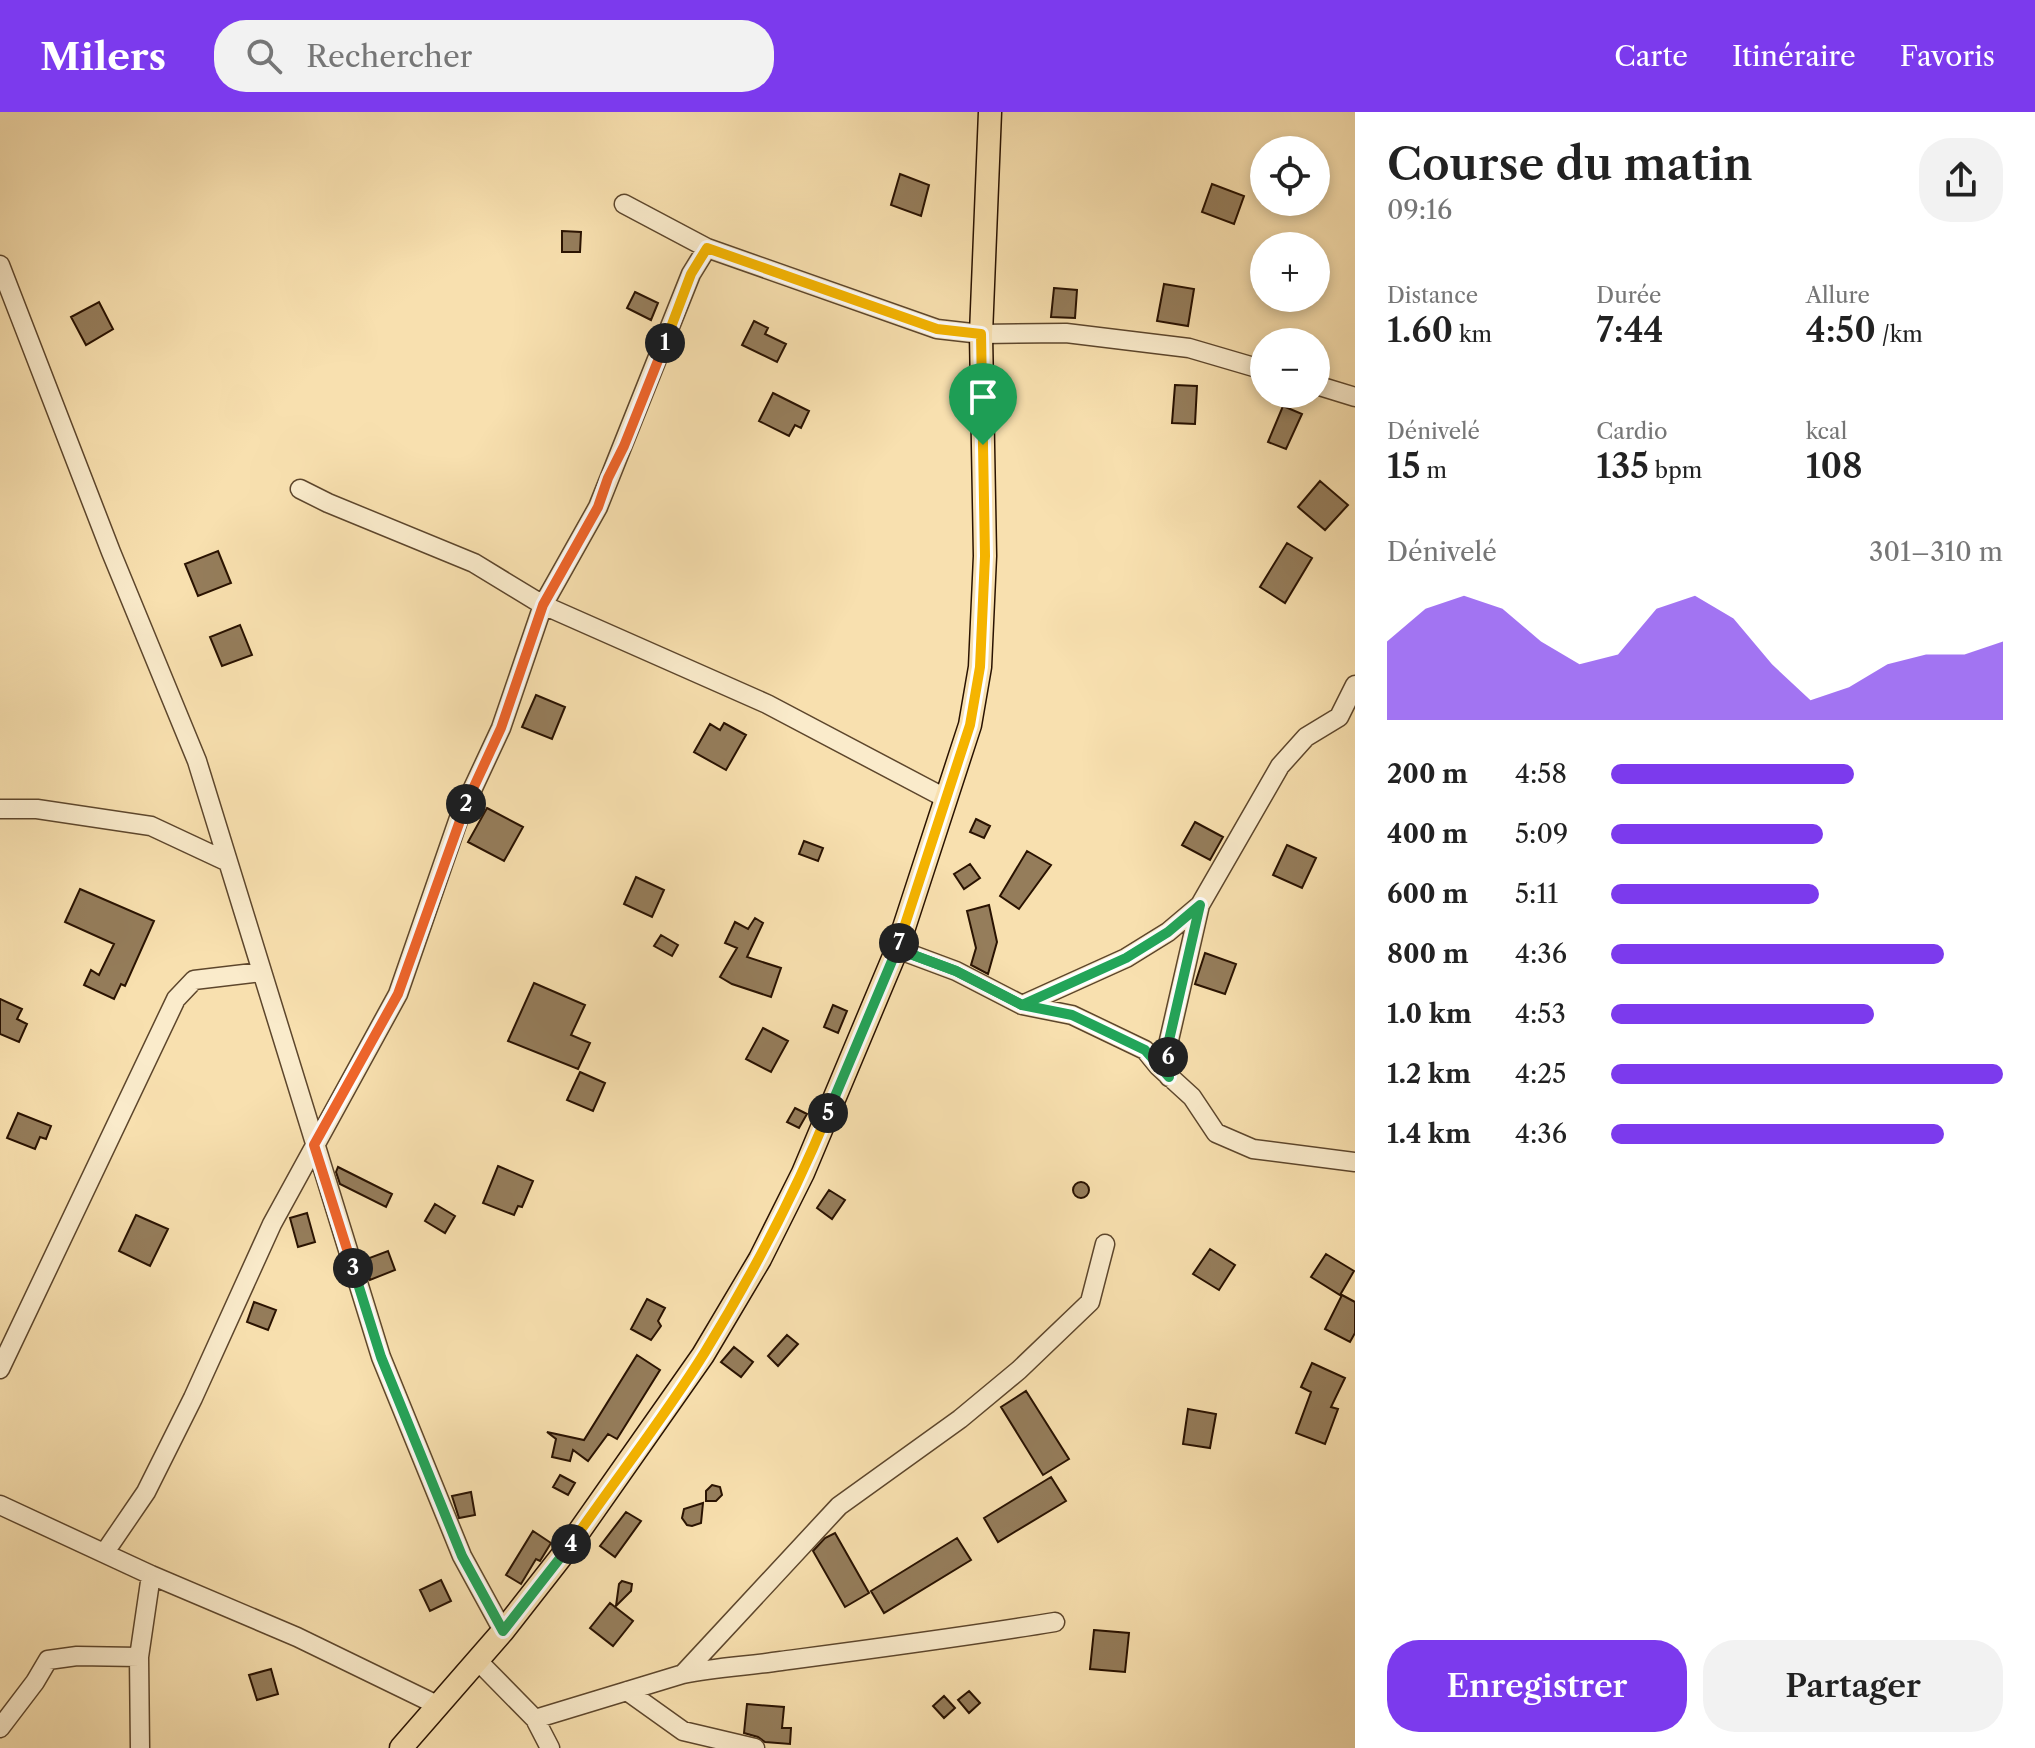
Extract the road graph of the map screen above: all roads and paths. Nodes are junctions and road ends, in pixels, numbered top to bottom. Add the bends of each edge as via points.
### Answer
1 (990, 112) edge
2 (624, 204) dead end
3 (707, 248) junction
4 (0, 265) edge
5 (981, 334) junction
6 (1250, 366) edge
7 (1330, 389) edge
8 (1355, 397) edge
9 (300, 489) dead end
10 (543, 605) junction
11 (1355, 685) edge
12 (1347, 719) edge
13 (947, 799) junction
14 (0, 809) edge
15 (228, 862) junction
16 (1200, 905) junction
17 (897, 949) junction
18 (261, 972) junction
19 (1022, 1005) junction
20 (1169, 1077) junction
21 (314, 1145) junction
22 (1355, 1162) edge
23 (1105, 1244) dead end
24 (0, 1369) edge
25 (0, 1505) edge
26 (105, 1552) junction
27 (151, 1575) junction
28 (1055, 1622) dead end
29 (503, 1631) junction
30 (139, 1657) junction
31 (477, 1660) junction
32 (683, 1674) junction
33 (627, 1691) junction
34 (437, 1705) junction
35 (535, 1719) junction
36 (0, 1728) edge
37 (140, 1748) edge
38 (401, 1748) edge
39 (550, 1748) edge
40 (755, 1748) edge

1 - 5 main road
2 - 3 street
3 - 5 street via 937,329
3 - 10 street via 691,274 598,507
4 - 15 street via 197,761
5 - 6 street via 1066,333 1174,346
5 - 13 main road via 985,556 980,667 970,725
7 - 8 street
9 - 10 street via 474,563
10 - 13 street via 767,704
10 - 21 street via 501,728 459,818 398,994
11 - 12 street
12 - 16 street via 1306,737 1280,766
13 - 17 main road
14 - 15 street via 37,809 151,826
15 - 18 street
16 - 19 street via 1126,958
16 - 20 street via 1167,1049
17 - 19 street via 956,971
17 - 29 main road via 803,1173 760,1259 703,1355
18 - 21 street
18 - 24 street via 194,980 176,999
19 - 20 street via 1072,1015 1133,1044
20 - 22 street via 1192,1097 1216,1133 1253,1149
21 - 26 street via 146,1492
21 - 29 street via 381,1357 462,1556
23 - 32 street via 1090,1302 960,1419 839,1506
25 - 26 street
26 - 27 street
27 - 30 street
27 - 34 street
28 - 32 street
29 - 31 main road
30 - 36 street via 48,1660
30 - 37 street
31 - 34 main road
31 - 35 street
32 - 33 street
33 - 35 street
33 - 40 street via 683,1731
34 - 38 main road
35 - 39 street

